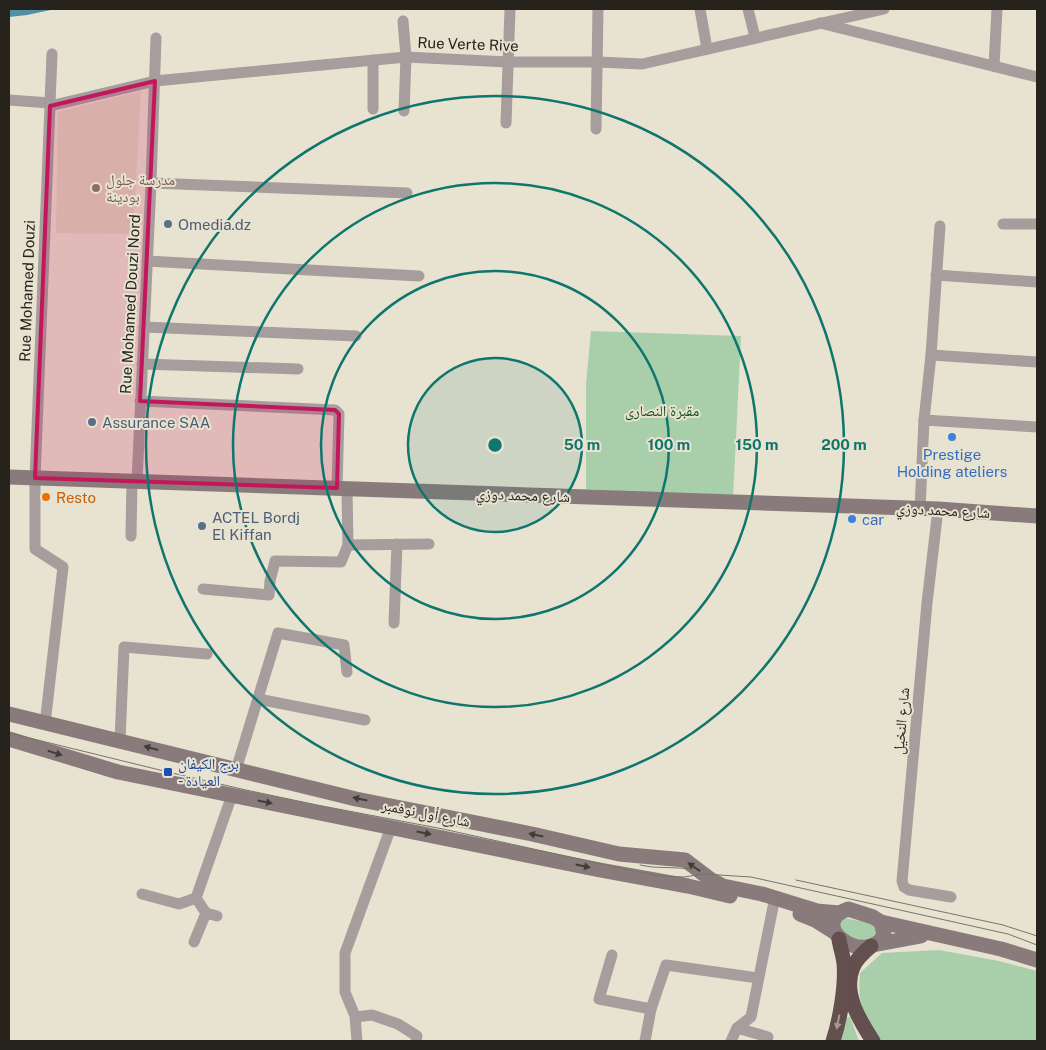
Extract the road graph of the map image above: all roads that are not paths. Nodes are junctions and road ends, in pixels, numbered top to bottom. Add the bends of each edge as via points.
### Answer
1 (510, 9) edge
2 (598, 9) edge
3 (700, 9) edge
4 (748, 9) edge
5 (884, 9) edge
6 (997, 9) edge
7 (835, 14) edge
8 (403, 21) dead end
9 (817, 23) junction
10 (756, 37) junction
11 (156, 38) dead end
12 (707, 49) junction
13 (52, 54) dead end
14 (406, 57) junction
15 (373, 60) junction
16 (508, 62) junction
17 (598, 62) junction
18 (994, 66) junction
19 (1037, 77) edge
20 (154, 80) junction
21 (9, 100) edge
22 (50, 104) junction
23 (373, 109) dead end
24 (404, 111) dead end
25 (506, 123) dead end
26 (596, 129) dead end
27 (151, 183) junction
28 (407, 193) dead end
29 (1003, 224) dead end
30 (1037, 224) edge
31 (940, 226) dead end
32 (147, 261) junction
33 (419, 276) dead end
34 (936, 276) junction
35 (1037, 282) edge
36 (144, 328) junction
37 (356, 336) dead end
38 (932, 355) junction
39 (1037, 362) edge
40 (142, 364) junction
41 (298, 368) dead end
42 (140, 401) junction
43 (924, 420) junction
44 (1037, 427) edge
45 (9, 477) edge
46 (35, 478) junction
47 (134, 481) junction
48 (342, 488) junction
49 (920, 509) junction
50 (938, 509) junction
51 (1037, 516) edge
52 (132, 536) dead end
53 (397, 544) junction
54 (429, 544) dead end
55 (348, 545) junction
56 (203, 589) dead end
57 (394, 623) dead end
58 (207, 654) dead end
59 (347, 672) dead end
60 (258, 699) junction
61 (9, 714) edge
62 (365, 720) dead end
63 (45, 724) junction
64 (9, 739) edge
65 (120, 740) junction
66 (236, 770) junction
67 (232, 795) junction
68 (391, 827) junction
69 (142, 894) dead end
70 (951, 897) dead end
71 (196, 898) junction
72 (773, 907) junction
73 (839, 913) junction
74 (882, 922) junction
75 (930, 934) junction
76 (837, 936) junction
77 (194, 942) dead end
78 (875, 945) junction
79 (612, 955) dead end
80 (1037, 960) edge
81 (758, 978) junction
82 (651, 1009) junction
83 (356, 1017) junction
84 (737, 1028) junction
85 (768, 1037) dead end
86 (358, 1041) edge
87 (416, 1041) edge
88 (645, 1041) edge
89 (731, 1041) edge
90 (833, 1041) edge
91 (874, 1041) edge

1 - 16 street
2 - 17 street
3 - 12 street
4 - 10 street
5 - 7 street, Rue Verte Rive
6 - 18 street
7 - 9 street, Rue Verte Rive
8 - 14 street
9 - 10 street, Rue Verte Rive
9 - 18 street
10 - 12 street, Rue Verte Rive
11 - 20 street, Rue Mohamed Douzi Nord
12 - 17 street, Rue Verte Rive via 642,64
13 - 22 street, Rue Mohamed Douzi
14 - 15 street, Rue Verte Rive
14 - 16 street, Rue Verte Rive
14 - 24 street
15 - 20 street, Rue Verte Rive
15 - 23 street
16 - 17 street, Rue Verte Rive
16 - 25 street
17 - 26 street
18 - 19 street
20 - 22 street, Rue Verte Rive
20 - 27 street, Rue Mohamed Douzi Nord
21 - 22 street, Rue Verte Rive
22 - 46 street, Rue Mohamed Douzi
27 - 28 street
27 - 32 street, Rue Mohamed Douzi Nord
29 - 30 street
31 - 34 street
32 - 33 street
32 - 36 street, Rue Mohamed Douzi Nord
34 - 35 street
34 - 38 street
36 - 37 street
36 - 40 street, Rue Mohamed Douzi Nord
38 - 39 street
38 - 43 street
40 - 41 street
40 - 42 street, Rue Mohamed Douzi Nord
42 - 47 street, Rue Mohamed Douzi Nord
42 - 48 street via 335,410 339,414
43 - 44 street
43 - 49 street
45 - 46 main road, شارع محمد دوزي
46 - 47 main road, شارع محمد دوزي
46 - 63 street, Rue Mohamed Douzi via 35,549 63,568
47 - 48 main road, شارع محمد دوزي
47 - 52 street, Rue Mohamed Douzi Nord
48 - 49 main road, شارع محمد دوزي
48 - 55 street
49 - 50 main road, شارع محمد دوزي
50 - 51 main road, شارع محمد دوزي
50 - 70 street, شارع النخيل via 902,881 909,890
53 - 54 street
53 - 55 street
53 - 57 street
55 - 56 street via 341,562 276,561 269,595
58 - 65 street via 124,647
59 - 60 street via 344,645 278,633
60 - 62 street
60 - 66 street
61 - 63 main road, شارع أول نوفمبر
63 - 65 main road, شارع أول نوفمبر
64 -> 67 main road, شارع أول نوفمبر via 118,772
66 -> 65 main road, شارع أول نوفمبر
73 -> 66 main road, شارع أول نوفمبر via 817,911 723,886 685,860 619,854 356,799
67 -> 68 main road, شارع أول نوفمبر
67 - 71 street
68 -> 72 main road, شارع أول نوفمبر via 688,886
68 - 83 street via 345,953 345,992
69 - 71 street via 179,904
71 - 77 street via 211,915
72 - 76 main road, شارع أول نوفمبر via 815,920
72 - 81 street
73 - 74 main road via 848,909
73 - 76 main road via 832,925
74 - 75 main road
74 - 78 main road via 884,934
75 - 78 main road
75 - 80 main road
76 - 78 main road via 853,945
76 -> 90 highway via 844,962 844,979
78 - 91 highway via 862,954 852,968 850,986 851,1002
79 - 82 street via 599,999
81 - 82 street via 666,965
81 - 84 street via 751,1017
82 - 88 street
83 - 86 street
83 - 87 street via 372,1016 398,1024 417,1036
84 - 85 street
84 - 89 street

